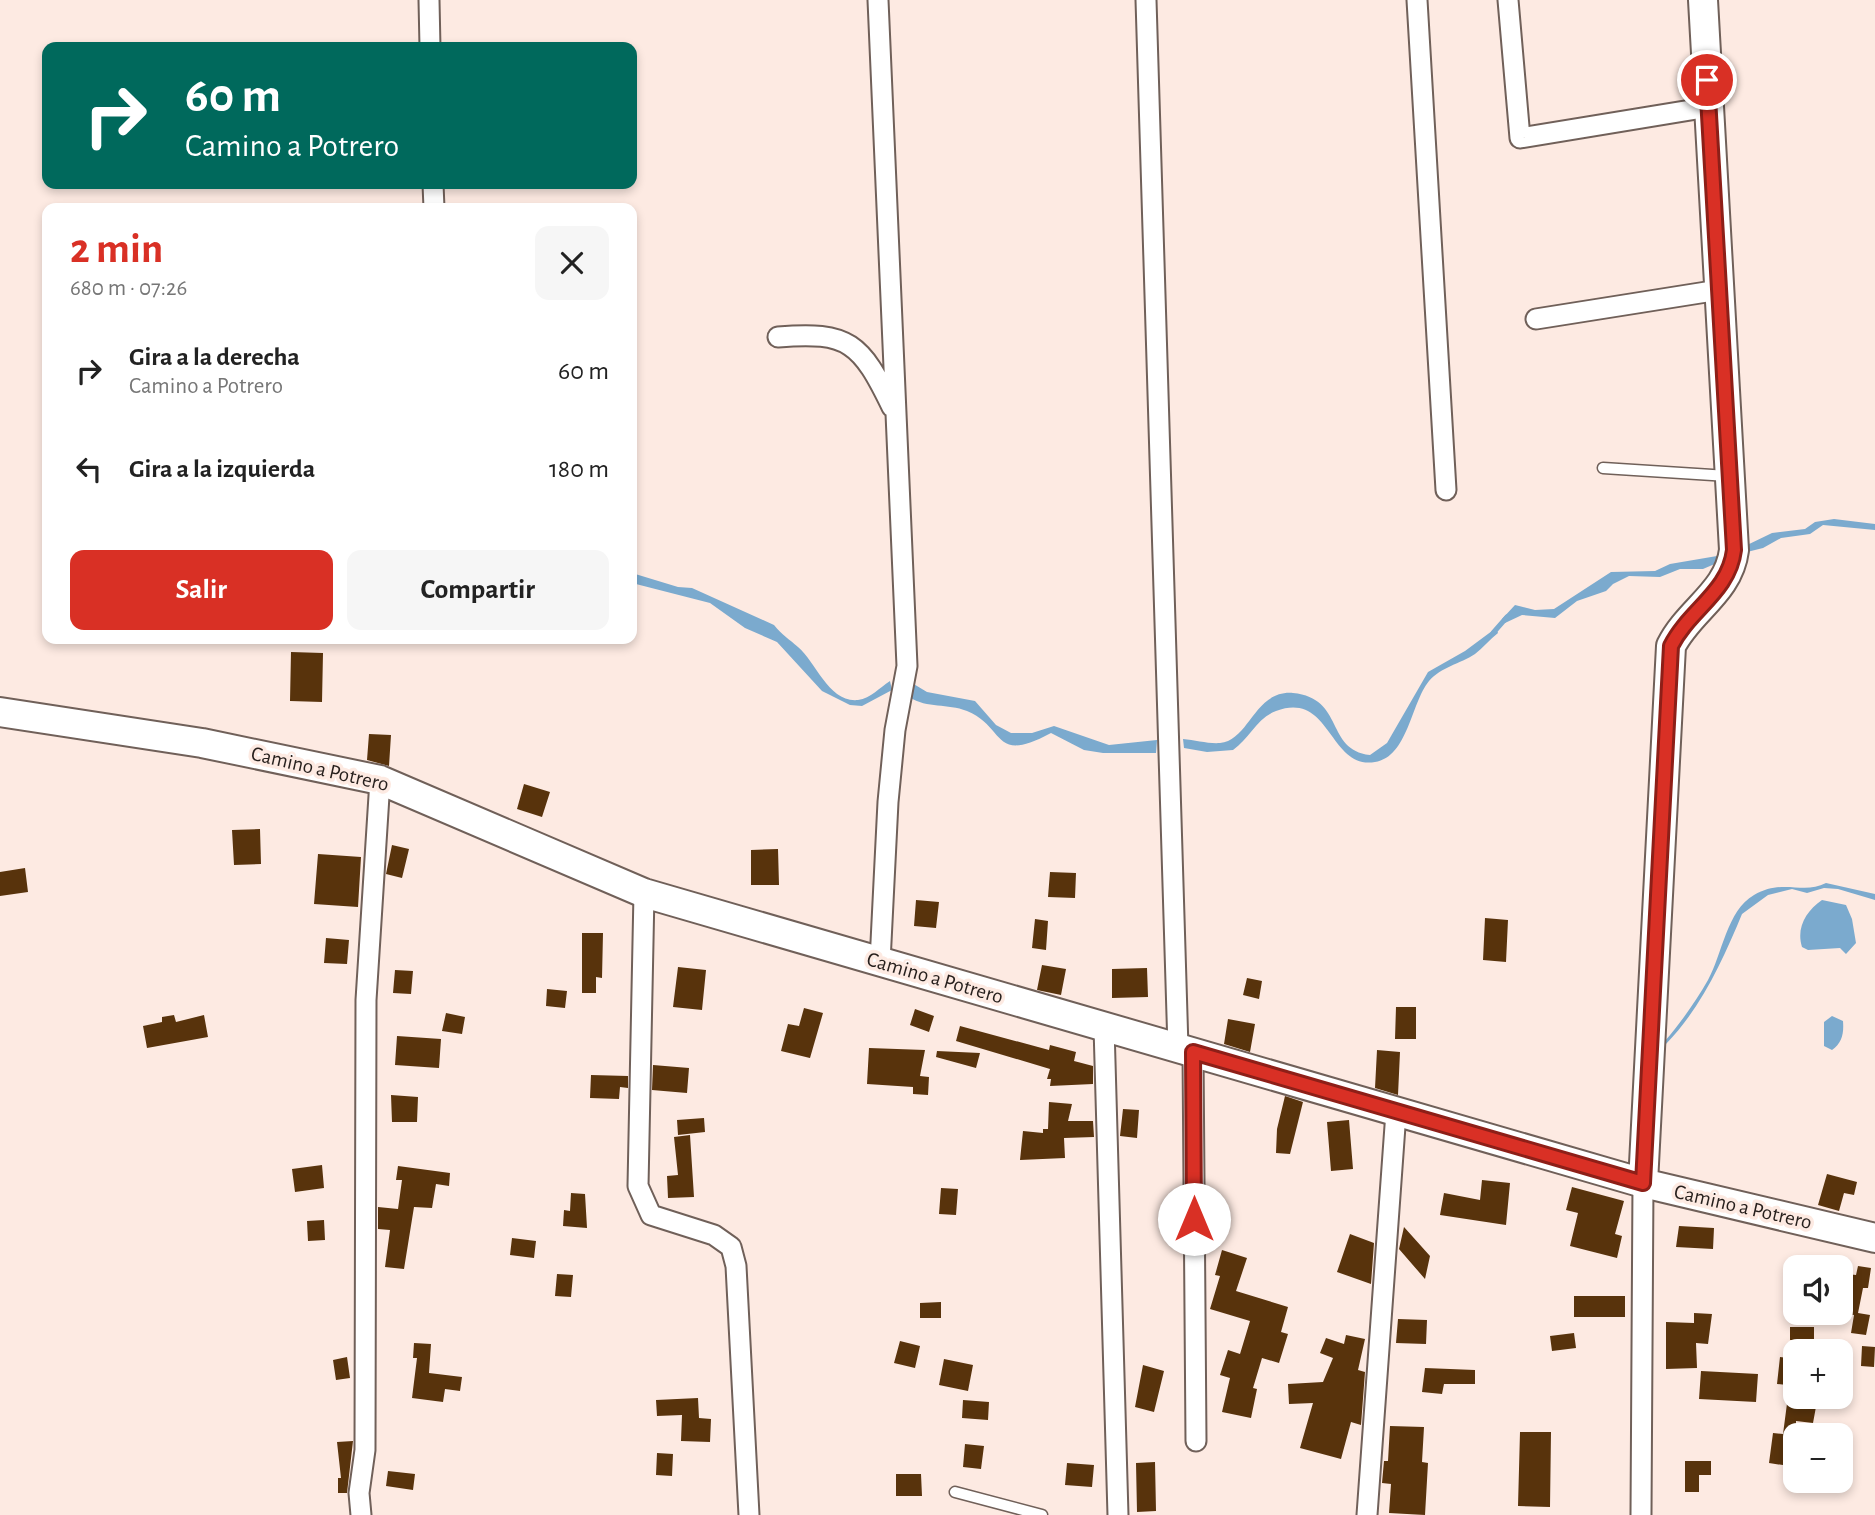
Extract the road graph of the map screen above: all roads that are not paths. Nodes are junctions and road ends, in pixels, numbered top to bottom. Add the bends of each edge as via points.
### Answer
1 (429, 0) edge
2 (878, 0) edge
3 (1146, 0) edge
4 (1417, 0) edge
5 (1508, 0) edge
6 (1703, 0) edge
7 (430, 42) edge
8 (1709, 107) junction
9 (1719, 290) junction
10 (1536, 319) dead end
11 (778, 337) dead end
12 (896, 414) junction
13 (1603, 468) dead end
14 (1730, 476) junction
15 (1446, 490) dead end
16 (0, 712) edge
17 (380, 780) junction
18 (644, 893) junction
19 (880, 962) junction
20 (1104, 1027) junction
21 (1186, 1050) junction
22 (1396, 1112) junction
23 (1643, 1183) junction
24 (1875, 1238) edge
25 (1196, 1441) dead end
26 (955, 1492) dead end
27 (362, 1515) edge
28 (749, 1515) edge
29 (1042, 1515) edge
30 (1118, 1515) edge
31 (1367, 1515) edge
32 (1641, 1515) edge

1 - 7 street
2 - 12 street
3 - 21 street
4 - 15 street
5 - 8 street via 1520,138
6 - 8 street
8 - 9 street
9 - 10 street
9 - 14 street
11 - 12 street via 816,334 844,341 863,357
12 - 19 street via 907,666 889,790
13 - 14 lane
14 - 23 street via 1732,566 1671,646
16 - 17 street, Camino a Potrero via 202,743
17 - 18 street, Camino a Potrero
17 - 27 street via 366,1000
18 - 19 street, Camino a Potrero
18 - 28 street via 638,1186 651,1215 714,1234 731,1247 736,1266
19 - 20 street, Camino a Potrero
20 - 21 street, Camino a Potrero
20 - 30 street
21 - 22 street, Camino a Potrero
21 - 25 street
22 - 23 street, Camino a Potrero
22 - 31 street
23 - 24 street, Camino a Potrero
23 - 32 street
26 - 29 lane

